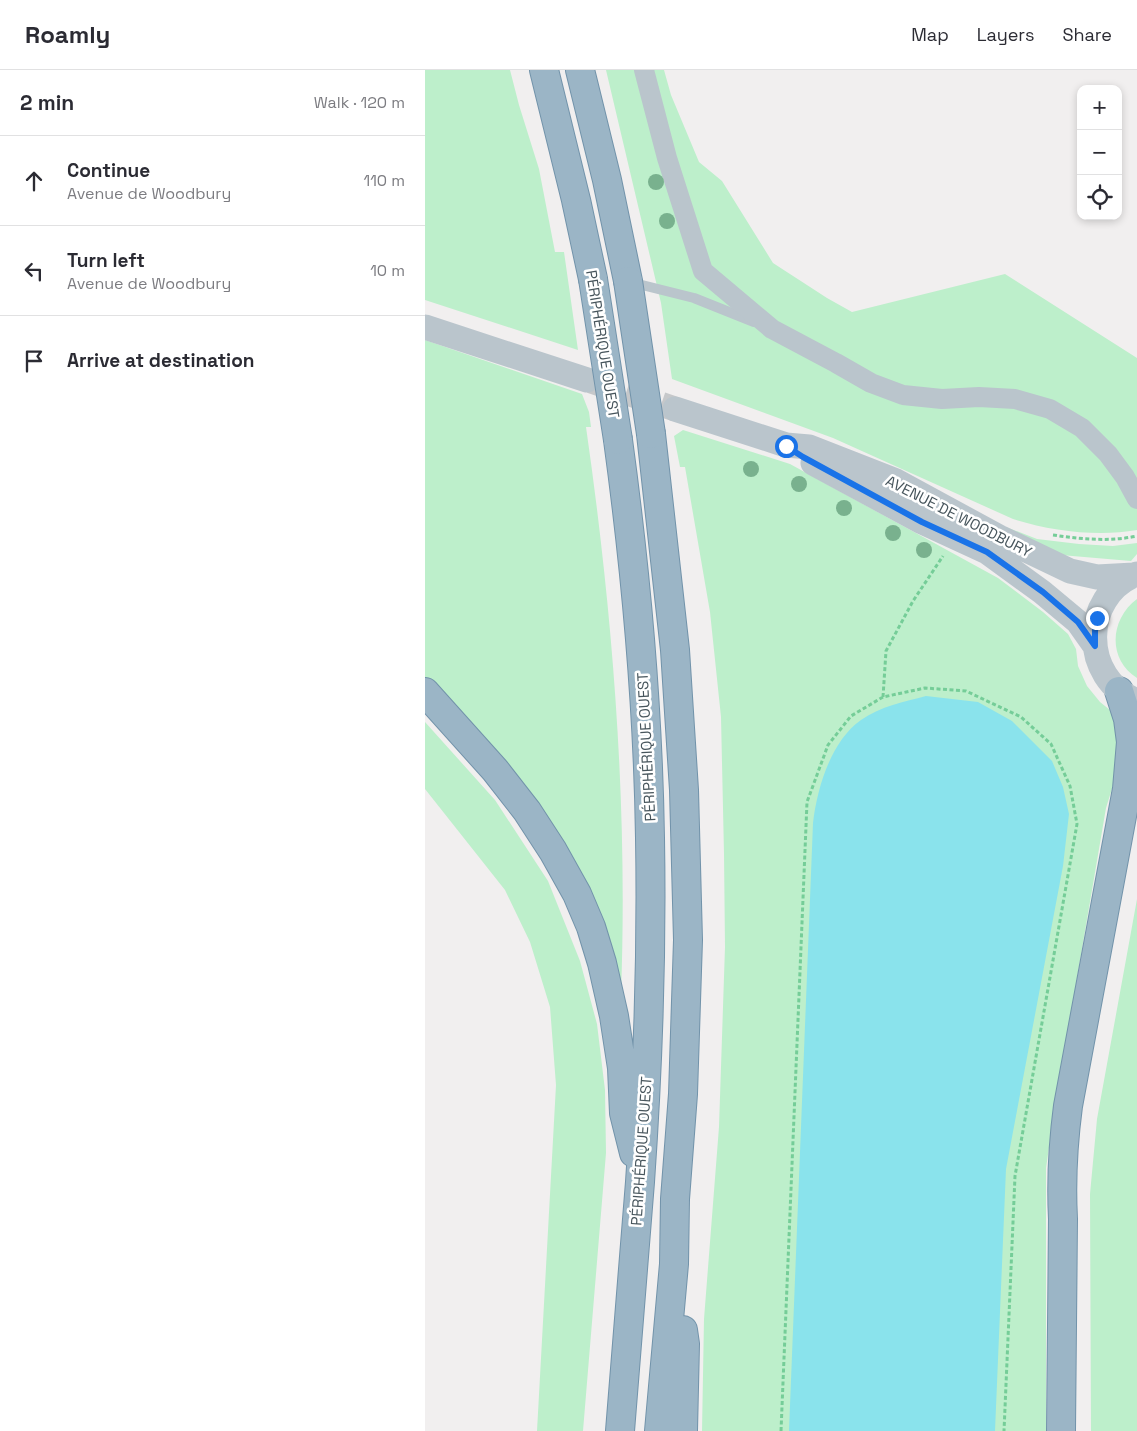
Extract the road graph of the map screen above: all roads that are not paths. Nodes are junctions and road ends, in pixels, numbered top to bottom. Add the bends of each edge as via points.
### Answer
1 (544, 70) edge
2 (580, 70) edge
3 (644, 70) edge
4 (628, 281) junction
5 (425, 327) edge
6 (771, 329) junction
7 (587, 380) tunnel mouth
8 (675, 409) tunnel mouth
9 (786, 446) junction
10 (1137, 499) edge
11 (1135, 575) edge
12 (1095, 646) junction
13 (425, 692) edge
14 (1128, 696) edge
15 (1137, 824) edge
16 (640, 1182) junction
17 (674, 1264) junction
18 (620, 1431) edge
19 (659, 1431) edge
20 (683, 1431) edge
21 (1061, 1431) edge
22 (1079, 1431) edge

1 - 16 highway, PÉRIPHÉRIQUE OUEST, bridge via 593,279 628,518 639,639 650,837 647,1053
2 - 4 highway
3 - 6 street via 667,158 703,271
4 - 6 lane via 694,298
4 - 17 highway, bridge via 651,434 675,650 684,790 688,940
5 - 7 street
6 - 10 street via 871,383 903,395 942,399 1015,399 1050,409 1082,428 1108,454
8 - 9 street, AVENUE DE WOODBURY
9 - 11 street, AVENUE DE WOODBURY via 809,447 896,481 1070,571 1097,577
9 - 12 street, AVENUE DE WOODBURY via 922,522 987,552 1078,622
11 - 12 street, AVENUE DE WOODBURY via 1122,583 1103,604 1096,624
12 - 14 street, AVENUE DE WOODBURY via 1097,658 1110,682
13 - 16 highway via 527,810 577,894 602,963 614,1016 622,1068 624,1113
14 - 21 highway via 1131,742 1127,789 1064,1138 1061,1185
15 - 22 highway via 1080,1148
16 - 18 highway, PÉRIPHÉRIQUE OUEST
17 - 19 highway
17 - 20 highway via 685,1344

